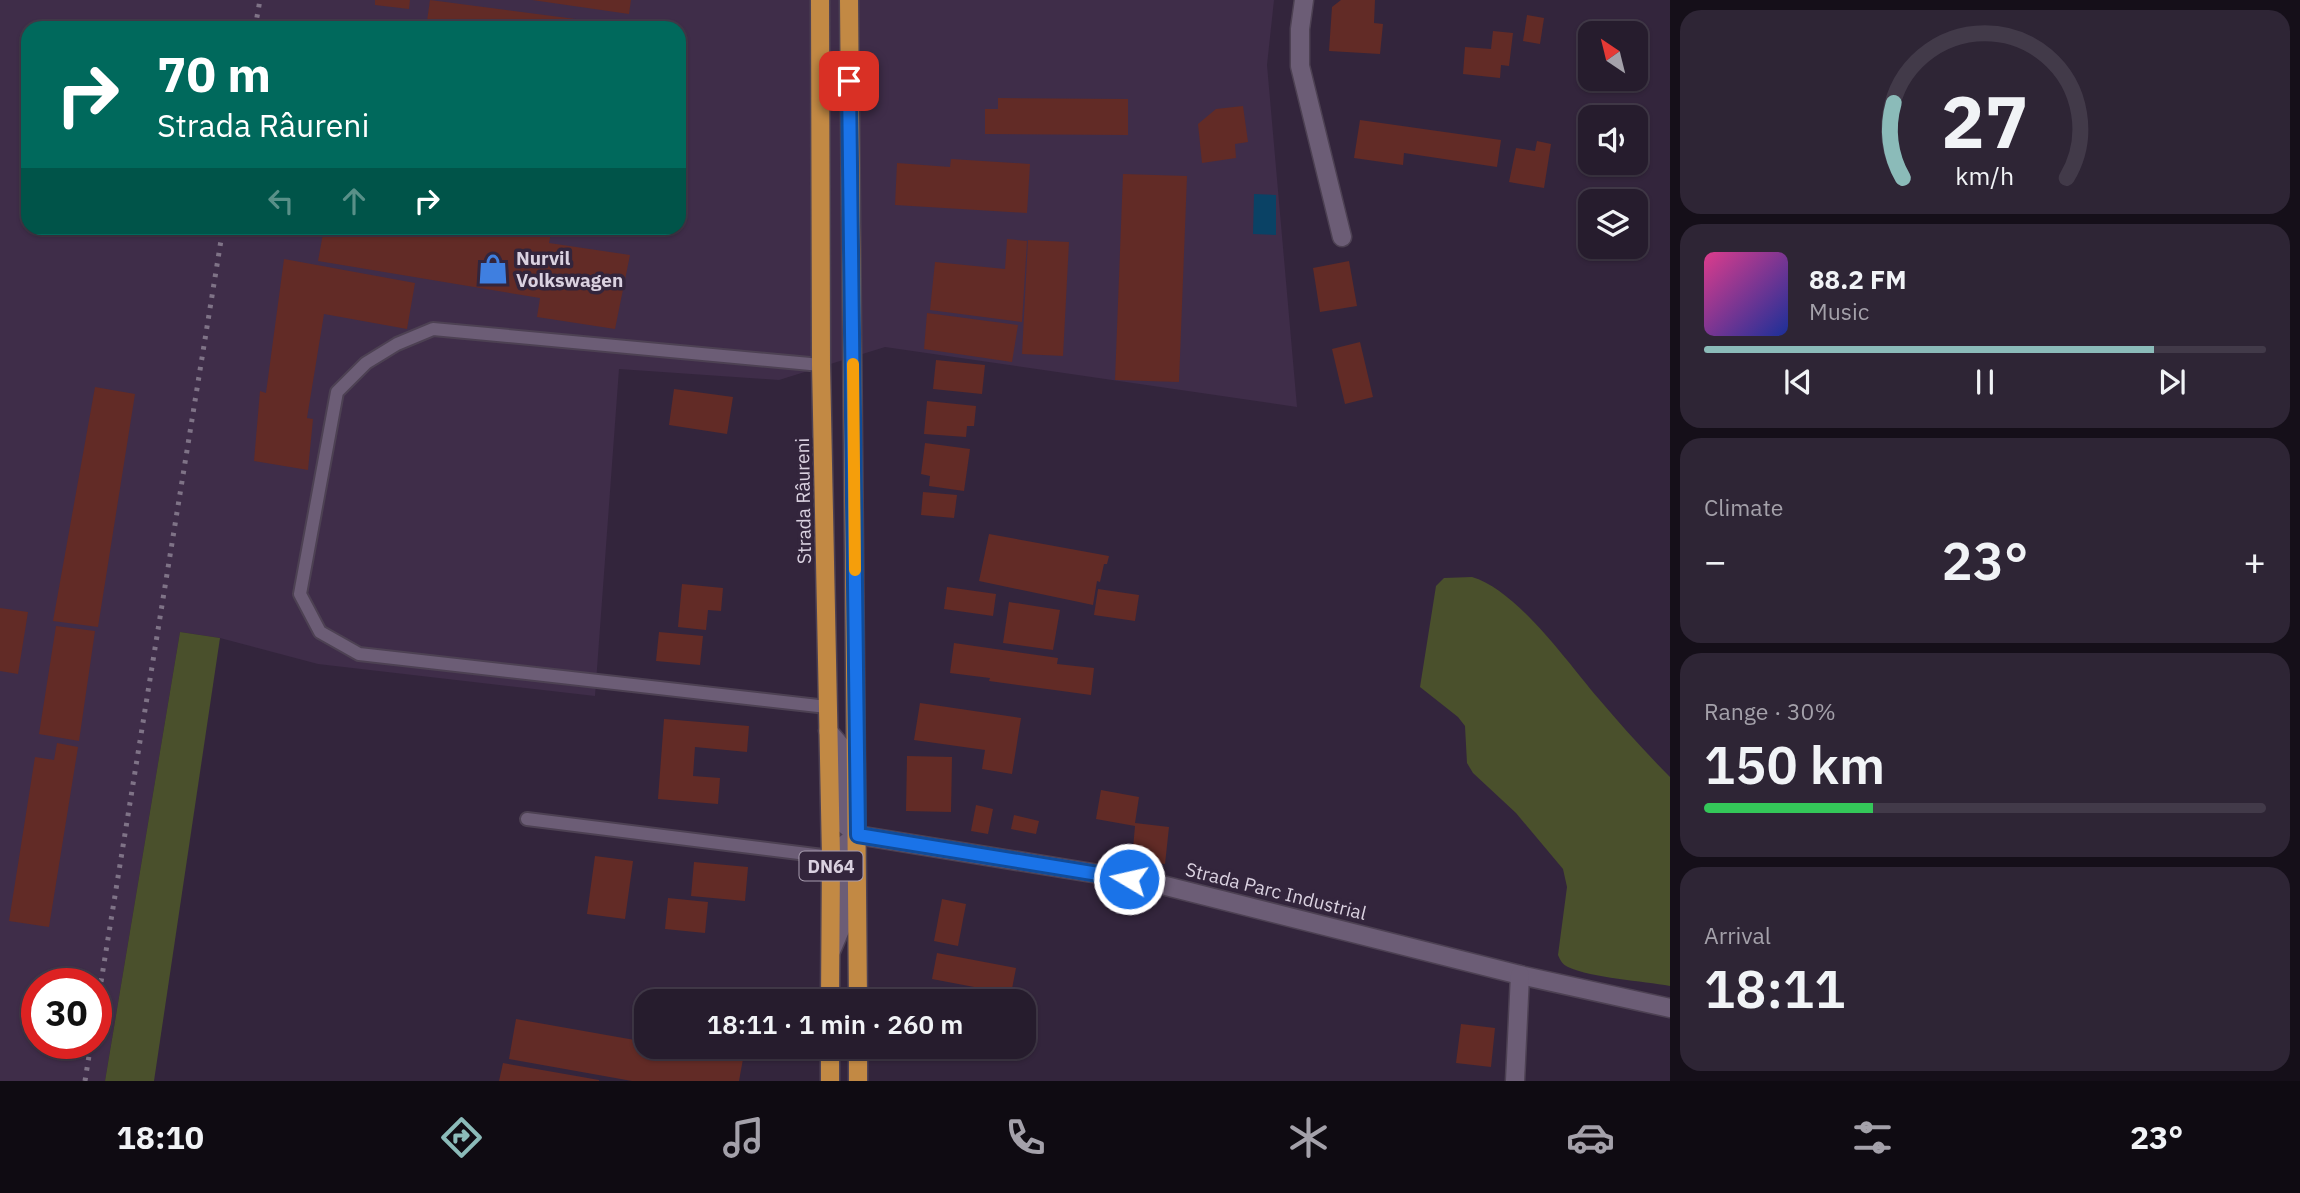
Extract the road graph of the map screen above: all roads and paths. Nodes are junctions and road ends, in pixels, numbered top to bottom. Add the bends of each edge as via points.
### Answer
1 (820, 0) edge
2 (849, 0) edge
3 (1304, 0) edge
4 (1342, 237) dead end
5 (821, 365) junction
6 (827, 707) junction
7 (828, 731) junction
8 (527, 819) dead end
9 (858, 835) junction
10 (831, 857) junction
11 (831, 951) junction
12 (1520, 975) junction
13 (830, 989) edge
14 (858, 989) edge
15 (1670, 1008) edge
16 (830, 1059) edge
17 (858, 1059) edge
18 (830, 1081) edge
19 (858, 1081) edge
20 (1515, 1081) edge

1 - 5 main road, Strada Râureni / DN64
2 - 9 main road, DN64
3 - 4 street via 1300,66
5 - 6 main road, Strada Râureni / DN64
5 - 6 lane via 433,329 397,344 366,363 337,392 300,594 320,632 359,654
6 - 7 main road, Strada Râureni / DN64
7 - 9 street via 840,745 844,824
7 - 10 main road, Strada Râureni / DN64
8 - 10 lane
9 - 11 street via 842,852 843,923
9 - 12 street, Strada Parc Industrial via 1154,883
9 - 14 main road, DN64
10 - 11 main road, Strada Râureni / DN64
11 - 13 main road, Strada Râureni / DN64
12 - 15 street, Strada Parc Industrial
12 - 20 street
16 - 18 main road
17 - 19 main road

